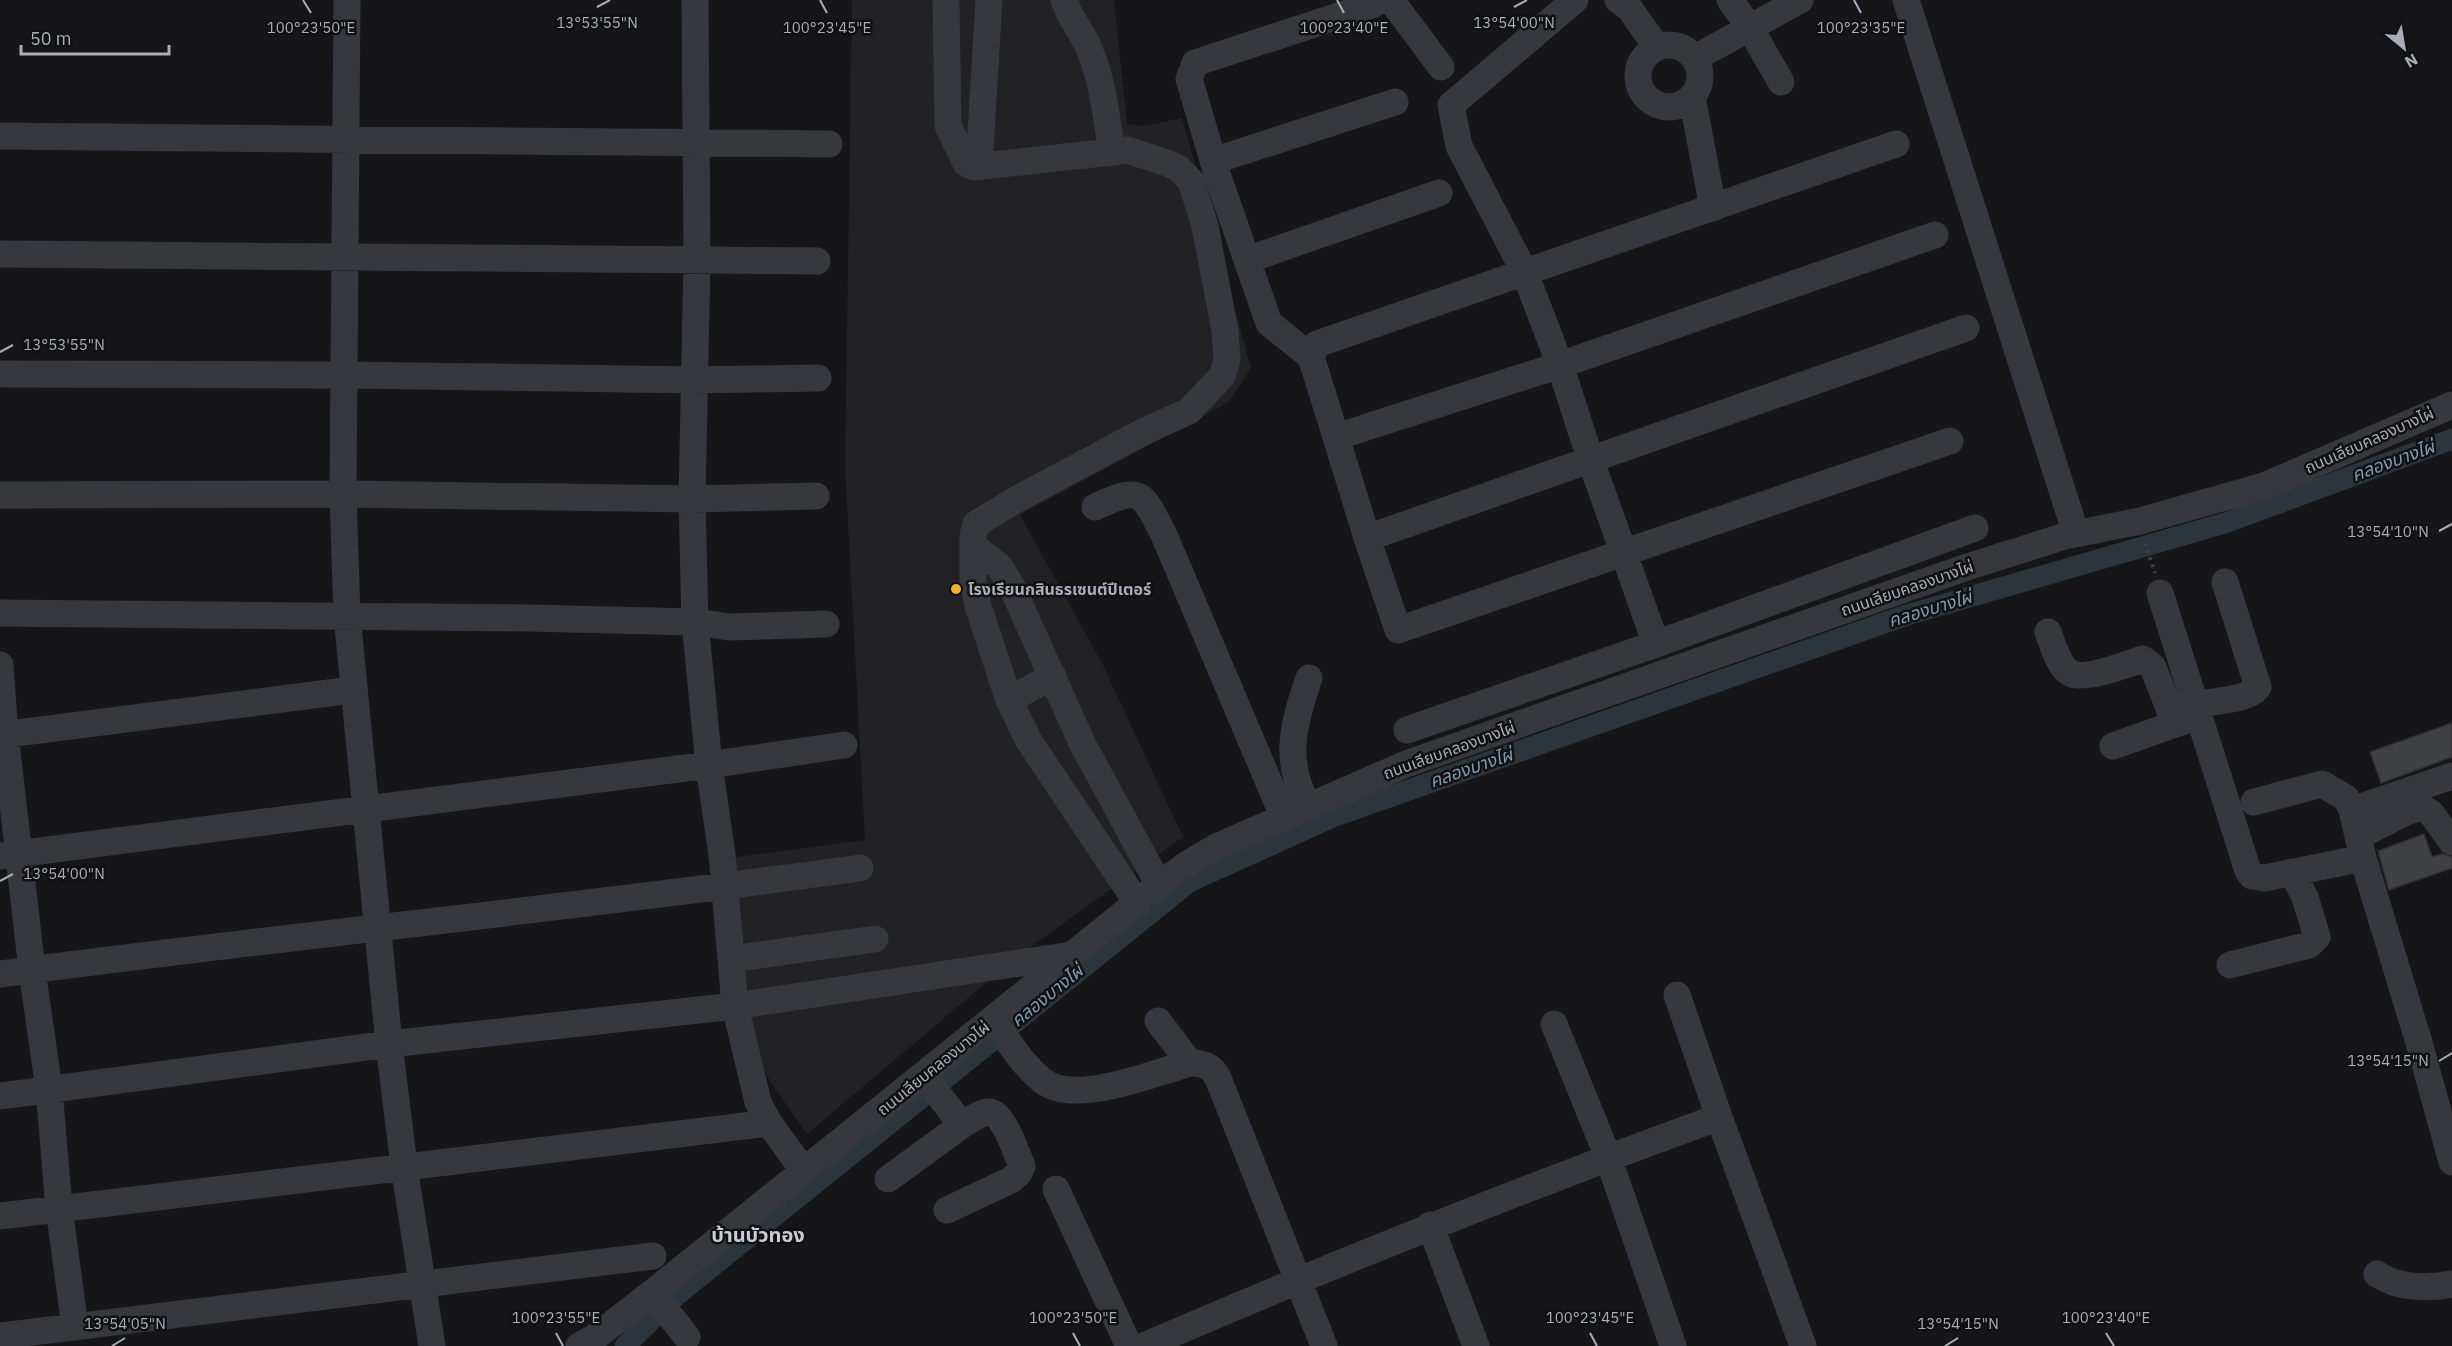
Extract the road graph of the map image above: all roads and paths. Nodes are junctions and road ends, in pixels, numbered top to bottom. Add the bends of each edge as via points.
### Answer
1 (347, 0) edge
2 (695, 0) edge
3 (946, 0) edge
4 (989, 0) edge
5 (1064, 0) edge
6 (1379, 0) edge
7 (1391, 0) edge
8 (1575, 0) edge
9 (1618, 0) edge
10 (1730, 0) edge
11 (1800, 0) edge
12 (1906, 0) edge
13 (1750, 28) junction
14 (1656, 46) junction
15 (1695, 58) junction
16 (1441, 67) dead end
17 (1781, 82) dead end
18 (1692, 97) junction
19 (1395, 102) dead end
20 (0, 136) edge
21 (346, 139) junction
22 (695, 142) junction
23 (829, 144) dead end
24 (1896, 144) dead end
25 (1112, 152) junction
26 (1213, 161) junction
27 (979, 166) junction
28 (1438, 193) dead end
29 (1713, 208) junction
30 (1935, 235) dead end
31 (0, 254) edge
32 (345, 258) junction
33 (697, 260) junction
34 (1246, 260) junction
35 (817, 261) dead end
36 (1525, 273) junction
37 (1966, 328) dead end
38 (1311, 357) junction
39 (1560, 365) junction
40 (0, 375) edge
41 (344, 375) junction
42 (818, 378) dead end
43 (694, 380) junction
44 (2452, 405) edge
45 (1336, 437) junction
46 (1950, 441) dead end
47 (1590, 461) junction
48 (0, 495) edge
49 (343, 495) junction
50 (816, 496) dead end
51 (692, 500) junction
52 (1095, 507) dead end
53 (1975, 528) dead end
54 (2076, 534) junction
55 (2143, 535) dead end
56 (1367, 538) junction
57 (974, 546) junction
58 (1622, 551) junction
59 (2157, 580) joint
60 (2226, 582) dead end
61 (0, 613) edge
62 (347, 616) junction
63 (695, 622) junction
64 (826, 624) dead end
65 (2048, 632) dead end
66 (1656, 644) junction
67 (0, 665) edge
68 (1053, 676) junction
69 (1309, 678) dead end
70 (352, 690) junction
71 (1009, 700) junction
72 (2190, 715) junction
73 (1407, 730) dead end
74 (3, 734) edge
75 (844, 745) dead end
76 (2113, 746) dead end
77 (709, 765) junction
78 (2452, 776) edge
79 (2254, 802) dead end
80 (366, 808) junction
81 (2352, 810) junction
82 (1296, 812) junction
83 (2452, 842) edge
84 (2361, 847) junction
85 (10, 854) edge
86 (860, 868) dead end
87 (2292, 872) junction
88 (1159, 885) junction
89 (724, 887) junction
90 (1138, 904) junction
91 (378, 926) junction
92 (875, 939) dead end
93 (1075, 955) junction
94 (731, 959) junction
95 (2230, 965) dead end
96 (32, 970) junction
97 (0, 974) edge
98 (1677, 994) dead end
99 (735, 1006) junction
100 (1158, 1021) dead end
101 (1554, 1024) dead end
102 (996, 1025) junction
103 (389, 1044) junction
104 (1190, 1063) junction
105 (927, 1080) junction
106 (50, 1089) junction
107 (0, 1096) edge
108 (1719, 1117) junction
109 (960, 1122) junction
110 (769, 1123) junction
111 (1608, 1157) junction
112 (2452, 1162) edge
113 (404, 1166) junction
114 (804, 1171) junction
115 (888, 1179) dead end
116 (1056, 1189) dead end
117 (59, 1208) junction
118 (946, 1210) dead end
119 (0, 1216) edge
120 (1430, 1225) junction
121 (653, 1256) dead end
122 (2377, 1274) dead end
123 (1298, 1279) junction
124 (424, 1282) junction
125 (2452, 1284) edge
126 (86, 1332) edge
127 (0, 1336) edge
128 (432, 1346) edge
129 (579, 1346) edge
130 (1129, 1346) edge
131 (1143, 1346) edge
132 (1324, 1346) edge
133 (1476, 1346) edge
134 (1673, 1346) edge
135 (1803, 1346) edge

1 - 21 street
2 - 22 street
3 - 27 street via 948,126 966,163
4 - 27 street
5 - 25 street via 1101,80
6 - 26 street via 1195,63 1189,79
7 - 16 street
8 - 36 street via 1450,105 1459,146
9 - 14 street via 1630,9
10 - 13 street
11 - 13 street
12 - 54 street
13 - 15 street
13 - 17 street
14 - 15 street via 1678,45
14 - 18 street via 1640,61 1637,71 1641,92 1665,107
15 - 18 street via 1700,79
18 - 29 street
19 - 26 street
20 - 21 street
21 - 22 street
21 - 32 street
22 - 23 street
22 - 33 street
24 - 29 street
25 - 27 street
25 - 57 street via 1127,150 1167,163 1191,181 1205,226 1225,331 1227,360 1222,376 1189,411 984,518 976,524
26 - 34 street
28 - 34 street
29 - 36 street
30 - 39 street
31 - 32 street
32 - 33 street
32 - 41 street
33 - 35 street
33 - 43 street
34 - 38 street via 1269,323
36 - 38 street via 1317,344
36 - 39 street
37 - 47 street
38 - 45 street
39 - 45 street
39 - 47 street
40 - 41 street
41 - 43 street
41 - 49 street
42 - 43 street
43 - 51 street
44 - 54 street, ถนนเลียบคลองบางไผ่ via 2264,486 2140,522
45 - 56 street
46 - 58 street
47 - 56 street
47 - 58 street
48 - 49 street
49 - 51 street
49 - 62 street
50 - 51 street
51 - 63 street
52 - 82 street via 1132,494 1144,499
53 - 66 street
54 - 82 street, ถนนเลียบคลองบางไผ่ via 1967,567 1406,764
55 - 59 path
56 - 58 street via 1398,630
57 - 68 street via 1000,567
57 - 71 street via 973,582 978,606
58 - 66 street
59 - 72 street
60 - 72 street via 2258,687
61 - 62 street
62 - 63 street
62 - 70 street
63 - 64 street via 729,627
63 - 77 street
65 - 72 street via 2070,673 2084,676 2143,659
66 - 73 street
67 - 74 street
68 - 71 street
68 - 88 street via 1082,743
69 - 82 street via 1296,716 1291,758 1299,792
70 - 74 street
70 - 80 street
71 - 90 street via 1029,741
72 - 76 street
72 - 87 street via 2248,871 2252,876 2265,878
74 - 85 street
75 - 77 street
77 - 80 street
77 - 89 street
78 - 81 street
79 - 81 street via 2322,784 2346,798
80 - 85 street
80 - 91 street
81 - 84 street
82 - 88 street, ถนนเลียบคลองบางไผ่ via 1216,847
83 - 84 street via 2431,813 2421,807 2408,811
84 - 87 street
84 - 112 street
85 - 96 street
86 - 89 street
87 - 95 street via 2305,897 2317,937 2309,945
88 - 90 street, ถนนเลียบคลองบางไผ่
89 - 91 street
89 - 94 street
90 - 93 street, ถนนเลียบคลองบางไผ่
91 - 96 street
91 - 103 street
92 - 94 street
93 - 99 street
93 - 102 street, ถนนเลียบคลองบางไผ่
94 - 99 street
96 - 97 street
96 - 106 street
98 - 108 street
99 - 103 street
99 - 110 street via 758,1102
100 - 104 street
101 - 111 street
102 - 104 street via 1043,1082 1055,1088 1093,1090
102 - 105 street, ถนนเลียบคลองบางไผ่
103 - 106 street
103 - 113 street
104 - 123 street via 1207,1066 1218,1078
105 - 109 street
105 - 114 street, ถนนเลียบคลองบางไผ่
106 - 107 street
106 - 117 street
108 - 111 street
108 - 135 street
109 - 115 street
109 - 118 street via 992,1112 1005,1126 1022,1166 1011,1179
110 - 113 street
110 - 114 street
111 - 120 street
111 - 134 street
113 - 117 street
113 - 124 street
114 - 129 street, ถนนเลียบคลองบางไผ่ via 668,1313
116 - 130 street
117 - 119 street
117 - 126 street
120 - 123 street
120 - 133 street
121 - 124 street
122 - 125 street via 2405,1285
123 - 131 street
123 - 132 street
124 - 126 street
124 - 128 street
126 - 127 street

